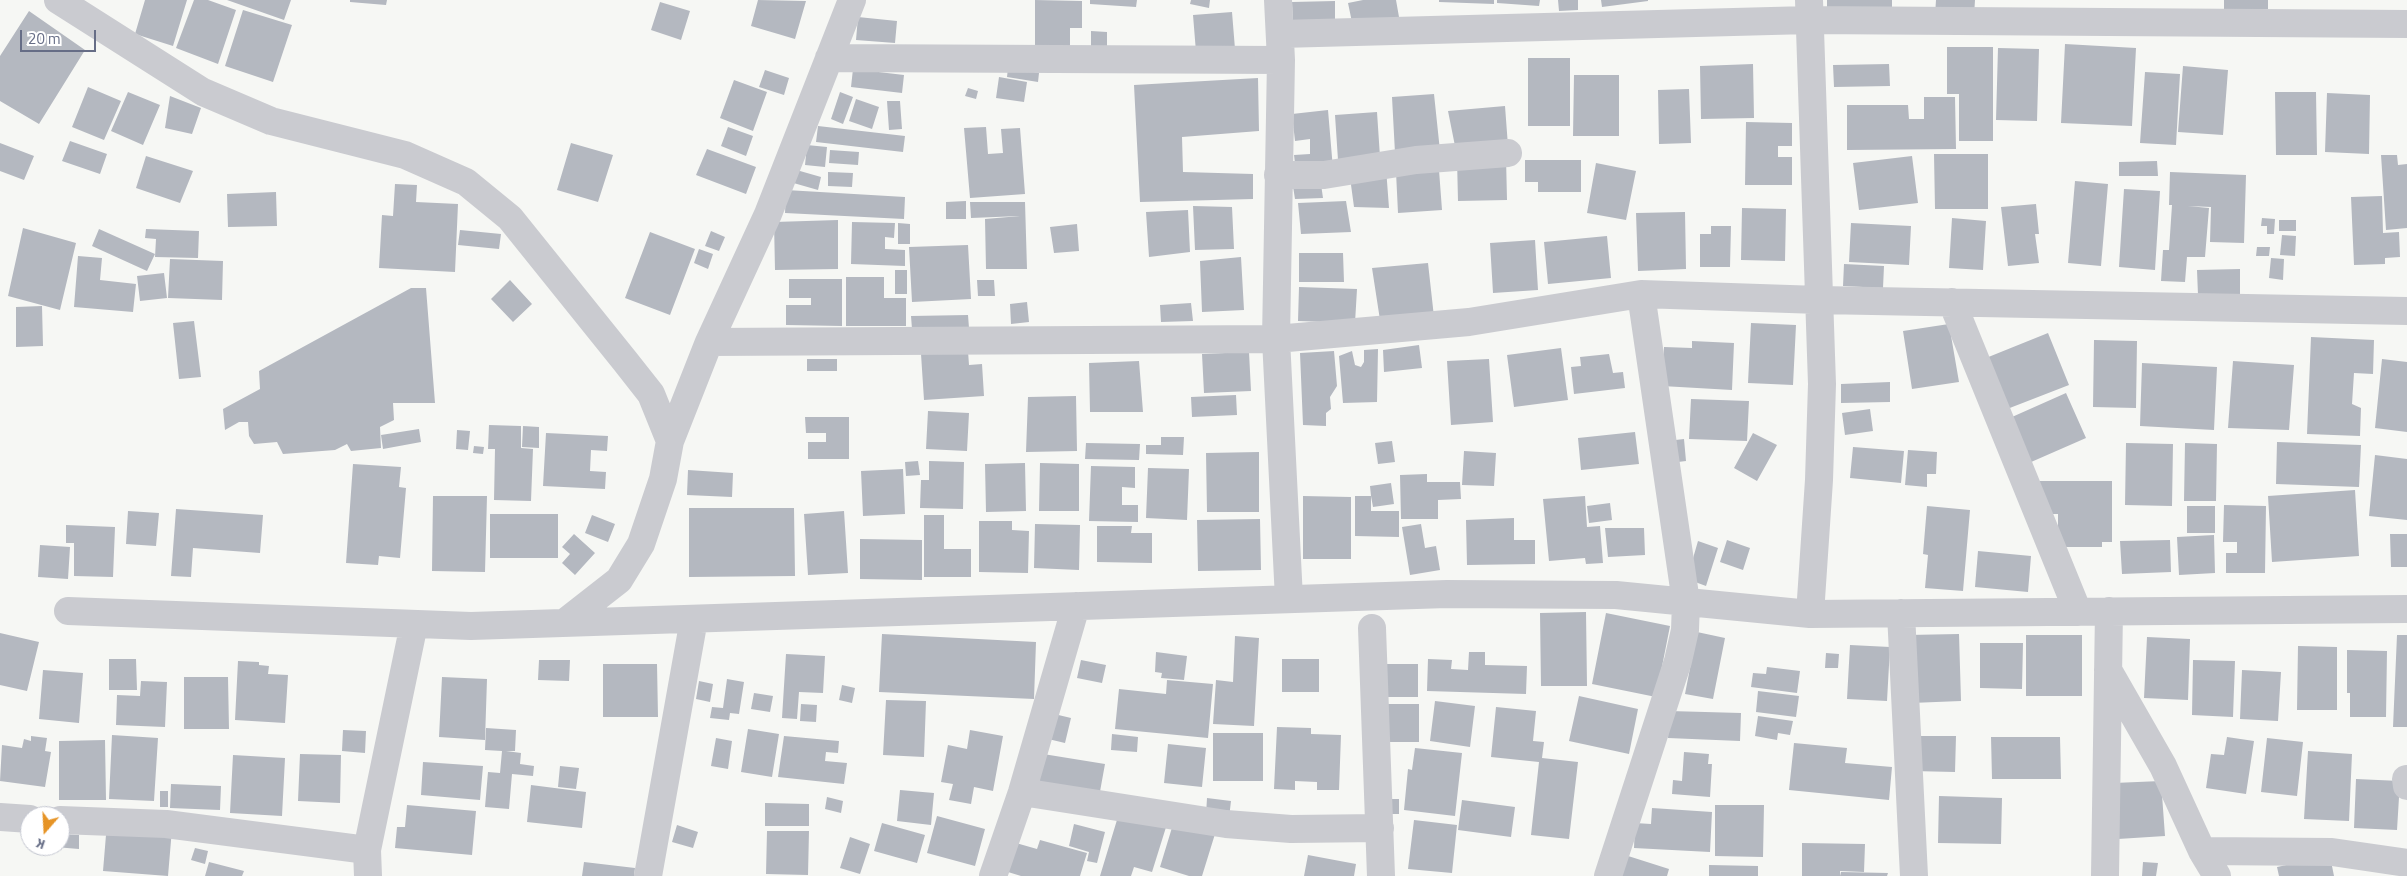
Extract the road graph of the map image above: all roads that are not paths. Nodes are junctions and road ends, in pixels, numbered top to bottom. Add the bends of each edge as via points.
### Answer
1 (58, 0) edge
2 (852, 0) edge
3 (1278, 0) edge
4 (1809, 10) edge
5 (2407, 24) edge
6 (1280, 47) junction
7 (829, 58) junction
8 (1508, 153) dead end
9 (1278, 175) junction
10 (1641, 294) junction
11 (1819, 300) junction
12 (1952, 302) junction
13 (2407, 311) edge
14 (1276, 339) junction
15 (708, 342) junction
16 (670, 442) junction
17 (1289, 599) junction
18 (1686, 602) junction
19 (1076, 606) junction
20 (2407, 609) edge
21 (68, 611) dead end
22 (2109, 611) junction
23 (2078, 612) junction
24 (1901, 613) junction
25 (1810, 614) junction
26 (694, 619) junction
27 (564, 623) junction
28 (414, 624) junction
29 (1372, 628) dead end
30 (2108, 670) junction
31 (1022, 792) junction
32 (0, 817) edge
33 (20, 818) edge
34 (70, 820) edge
35 (1380, 828) junction
36 (2202, 851) junction
37 (367, 863) edge
38 (2407, 863) edge
39 (998, 875) edge
40 (648, 876) edge
41 (1381, 876) edge
42 (1608, 876) edge
43 (1914, 876) edge
44 (2105, 876) edge
45 (2217, 876) edge

1 - 16 street via 203,92 270,121 405,155 466,182 510,218 651,394
2 - 7 street
3 - 6 street
4 - 5 street
4 - 6 street
4 - 11 street
6 - 7 street
6 - 9 street
7 - 15 street via 768,214
8 - 9 street via 1416,160 1324,175
9 - 14 street
10 - 11 street
10 - 14 street via 1469,322
10 - 18 street
11 - 12 street
11 - 25 street via 1822,384
12 - 13 street
12 - 23 street
14 - 15 street
14 - 17 street
15 - 16 street
16 - 27 street via 663,479 642,544 619,580
17 - 18 street via 1447,594 1616,595
17 - 19 street
18 - 25 street
18 - 42 street via 1685,630 1678,661
19 - 26 street
19 - 31 street
20 - 22 street
21 - 28 street
22 - 23 street
22 - 30 street
23 - 24 street
24 - 25 street
24 - 43 street
26 - 27 street
26 - 40 street
27 - 28 street
28 - 37 street
29 - 35 street
30 - 36 street via 2163,766
30 - 44 street
31 - 35 street via 1226,824 1290,829
31 - 39 street
32 - 33 street
34 - 37 street via 166,824
35 - 41 street
36 - 38 street via 2332,852
36 - 45 street

